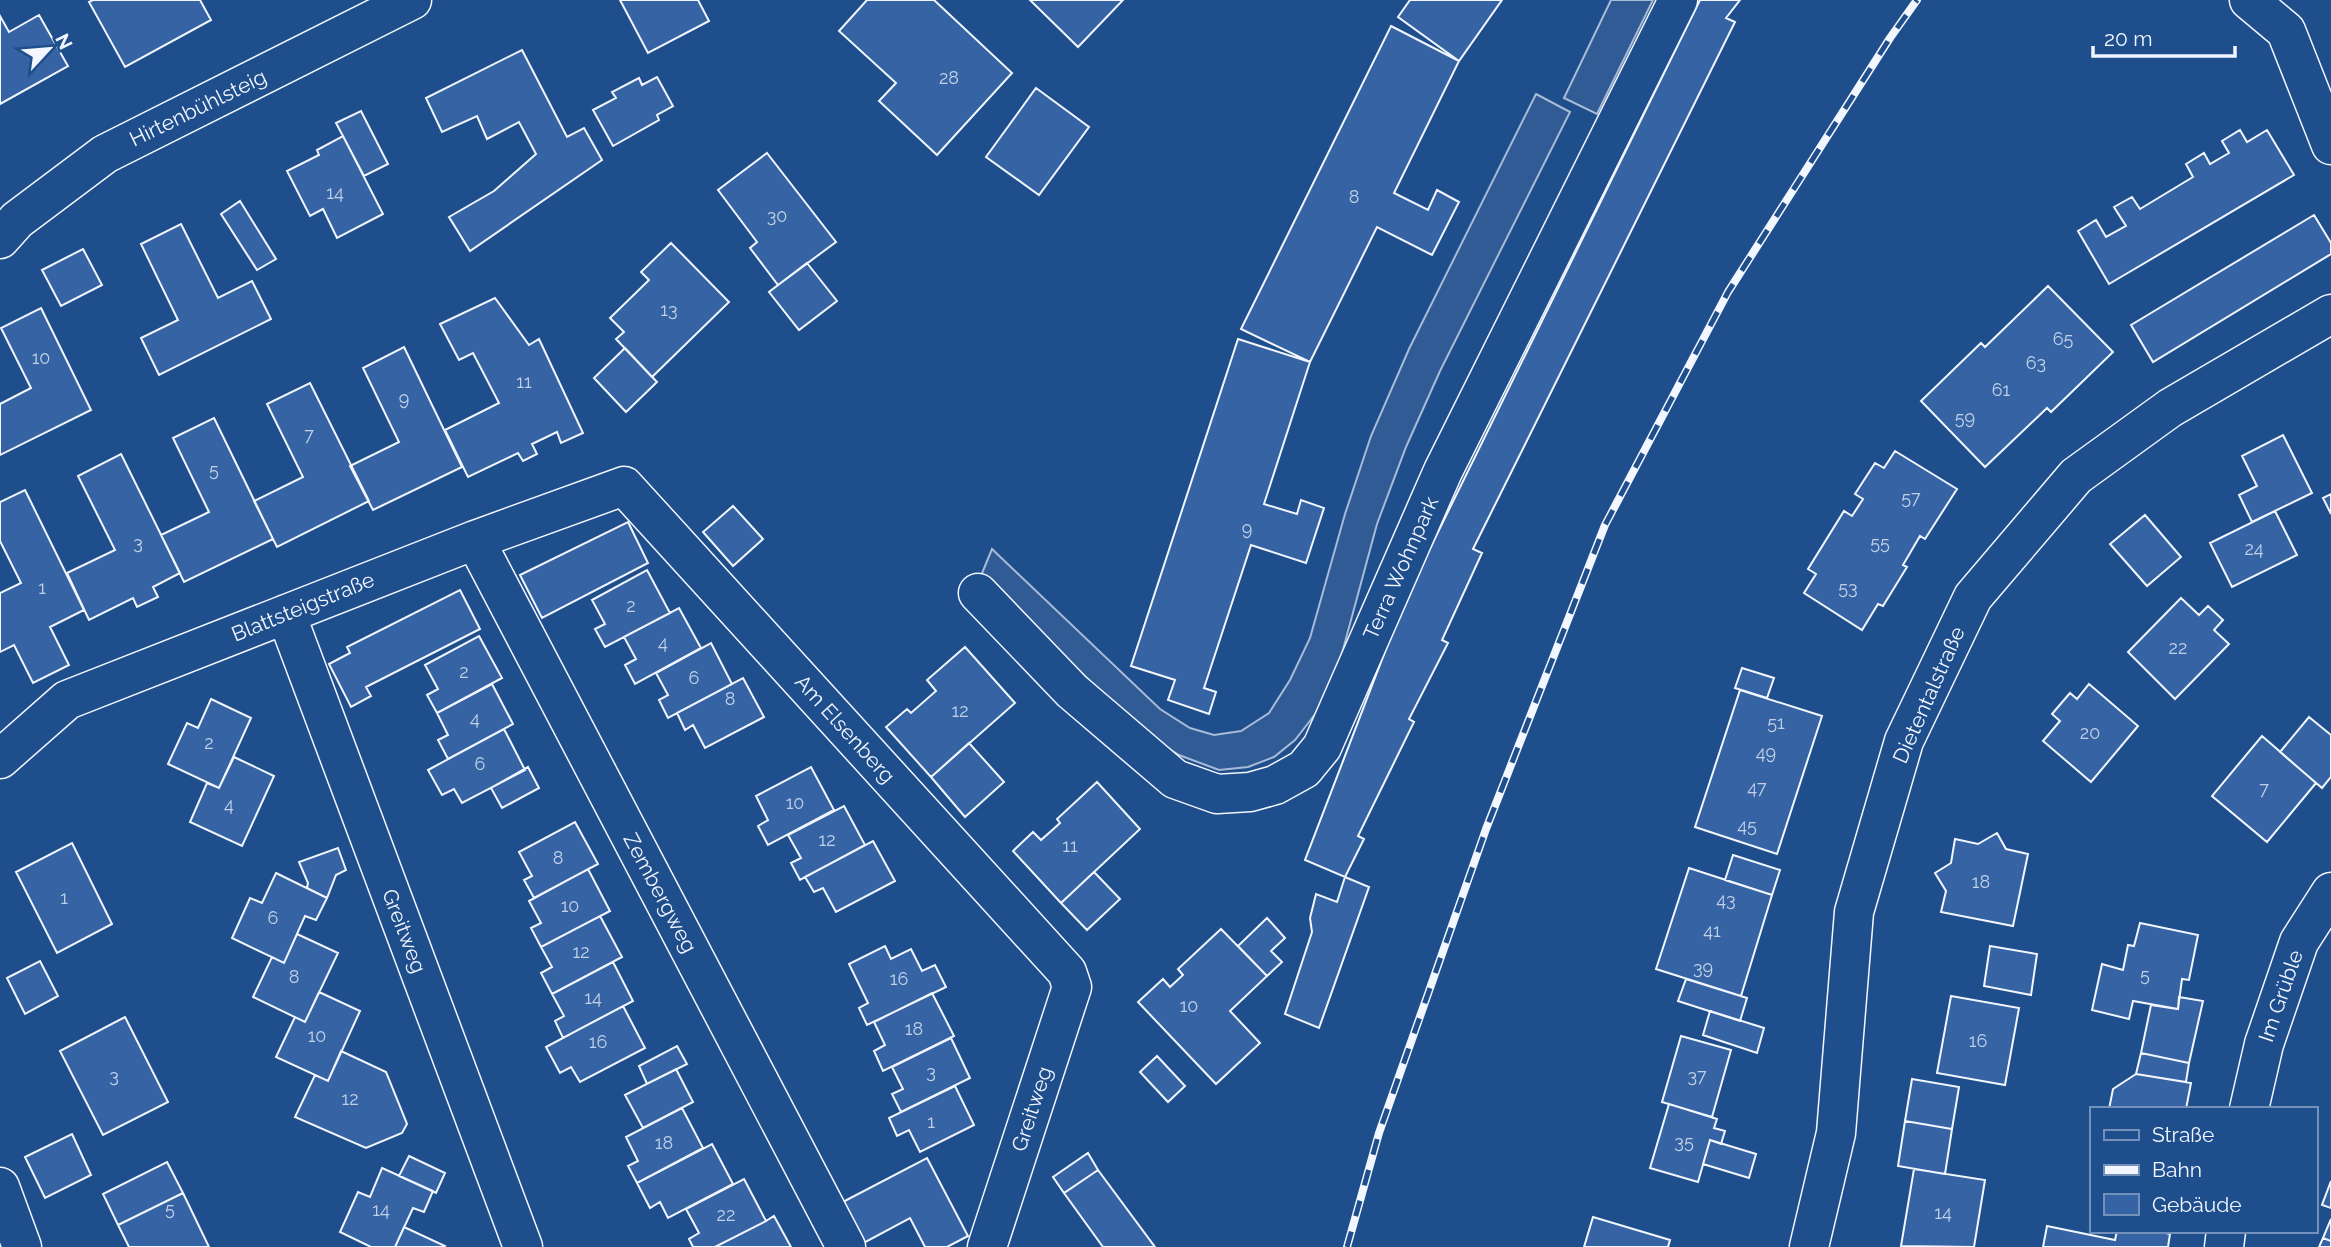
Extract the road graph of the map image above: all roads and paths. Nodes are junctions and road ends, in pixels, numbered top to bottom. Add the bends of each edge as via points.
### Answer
1 (412, 0) edge
2 (1678, 0) edge
3 (2249, 0) edge
4 (2331, 145) edge
5 (0, 239) edge
6 (2331, 314) edge
7 (624, 486) joint
8 (475, 540) junction
9 (978, 593) dead end
10 (286, 614) junction
11 (0, 759) edge
12 (2331, 892) edge
13 (1067, 972) joint
14 (2249, 1107) edge
15 (0, 1187) edge
16 (22, 1247) edge
17 (523, 1247) edge
18 (846, 1247) edge
19 (987, 1247) edge
20 (1809, 1247) edge

1 - 5 street, Hirtenbühlsteig via 105,154 17,220
2 - 9 street, Terra Wohnpark via 1443,471 1322,747 1304,769 1250,792 1217,794 1175,779 1072,691
3 - 4 street via 2286,31
6 - 20 street, Dietentalstraße via 2171,408 2076,476 1973,597 1904,741 1854,912 1836,1133
7 - 8 street, Blattsteigstraße
7 - 13 street, Am Elsenberg
8 - 10 street, Blattsteigstraße
8 - 18 street, Zembergweg
10 - 11 street, Blattsteigstraße via 67,700
10 - 17 street, Greitweg
12 - 14 street, Im Grüble via 2299,942 2264,1044
13 - 19 street, Greitweg via 1072,987
15 - 16 street

